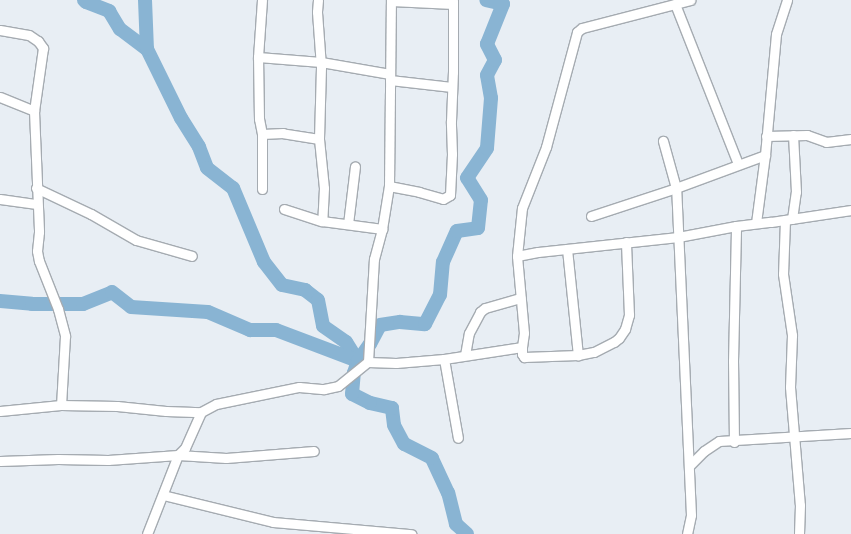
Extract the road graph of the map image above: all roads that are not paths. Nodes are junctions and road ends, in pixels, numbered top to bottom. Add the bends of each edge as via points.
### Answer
1 (262, 0) edge
2 (318, 0) edge
3 (690, 0) edge
4 (787, 0) edge
5 (391, 1) edge
6 (453, 2) edge
7 (675, 4) junction
8 (0, 30) edge
9 (258, 56) junction
10 (321, 62) junction
11 (390, 77) junction
12 (452, 87) junction
13 (0, 97) edge
14 (34, 111) junction
15 (262, 134) junction
16 (793, 135) junction
17 (766, 136) junction
18 (319, 139) junction
19 (851, 139) edge
20 (663, 141) dead end
21 (765, 154) junction
22 (738, 164) junction
23 (355, 166) dead end
24 (389, 186) junction
25 (36, 188) junction
26 (676, 188) junction
27 (262, 189) dead end
28 (0, 199) edge
29 (37, 204) junction
30 (284, 209) dead end
31 (851, 210) edge
32 (591, 216) dead end
33 (789, 220) junction
34 (322, 221) junction
35 (756, 223) junction
36 (348, 224) junction
37 (736, 226) junction
38 (382, 229) junction
39 (678, 237) junction
40 (626, 242) junction
41 (567, 249) junction
42 (192, 256) dead end
43 (516, 256) junction
44 (521, 298) junction
45 (522, 347) junction
46 (465, 355) junction
47 (578, 355) junction
48 (444, 359) junction
49 (368, 362) junction
50 (61, 405) junction
51 (0, 411) edge
52 (201, 412) junction
53 (851, 433) edge
54 (794, 435) junction
55 (458, 438) dead end
56 (734, 442) junction
57 (314, 450) dead end
58 (178, 455) junction
59 (0, 461) edge
60 (689, 466) junction
61 (163, 495) junction
62 (302, 530) edge
63 (147, 534) edge
64 (406, 534) edge
65 (687, 534) edge
66 (799, 534) edge

1 - 9 street
2 - 10 street via 316,12
3 - 7 street
4 - 17 street via 776,34
5 - 6 street
5 - 11 street
6 - 12 street
7 - 22 street
7 - 43 street via 582,28 577,32 546,147 522,208
8 - 14 street via 29,35 43,48
9 - 10 street
9 - 15 street via 258,119
10 - 11 street
10 - 18 street
11 - 12 street
11 - 24 street
12 - 24 street via 450,196 443,199
13 - 14 street
14 - 25 street
15 - 18 street via 284,133
15 - 27 street
16 - 17 street
16 - 19 street via 813,136 826,142
16 - 33 street via 796,192
17 - 21 street
18 - 34 street via 324,188
20 - 26 street
21 - 22 street
21 - 35 street
22 - 26 street
23 - 36 street
24 - 38 street
25 - 29 street
25 - 42 street via 91,214 136,240
26 - 32 street
26 - 39 street
28 - 29 street
29 - 50 street via 39,261 58,309 65,336
30 - 34 street
31 - 33 street
33 - 35 street
33 - 54 street via 783,274 792,335 790,387
34 - 36 street
35 - 37 street
36 - 38 street
37 - 39 street
37 - 56 street
38 - 49 street via 374,258
39 - 40 street
39 - 60 street
40 - 41 street
40 - 47 street via 629,315 625,329 619,338 606,347
41 - 43 street
41 - 47 street
43 - 44 street
44 - 45 street via 524,333
44 - 46 street via 483,309 477,315 469,332
45 - 46 street
45 - 47 street via 524,357
46 - 48 street
48 - 49 street via 396,363
48 - 55 street
49 - 52 street via 338,386 324,389 299,387 216,404
50 - 51 street
50 - 52 street
52 - 58 street via 185,448
53 - 54 street
54 - 56 street
54 - 66 street via 800,505
56 - 60 street via 719,442 712,445
57 - 58 street via 226,458
58 - 59 street via 108,460
58 - 61 street
60 - 65 street via 691,515
61 - 62 street
61 - 63 street
62 - 64 street

